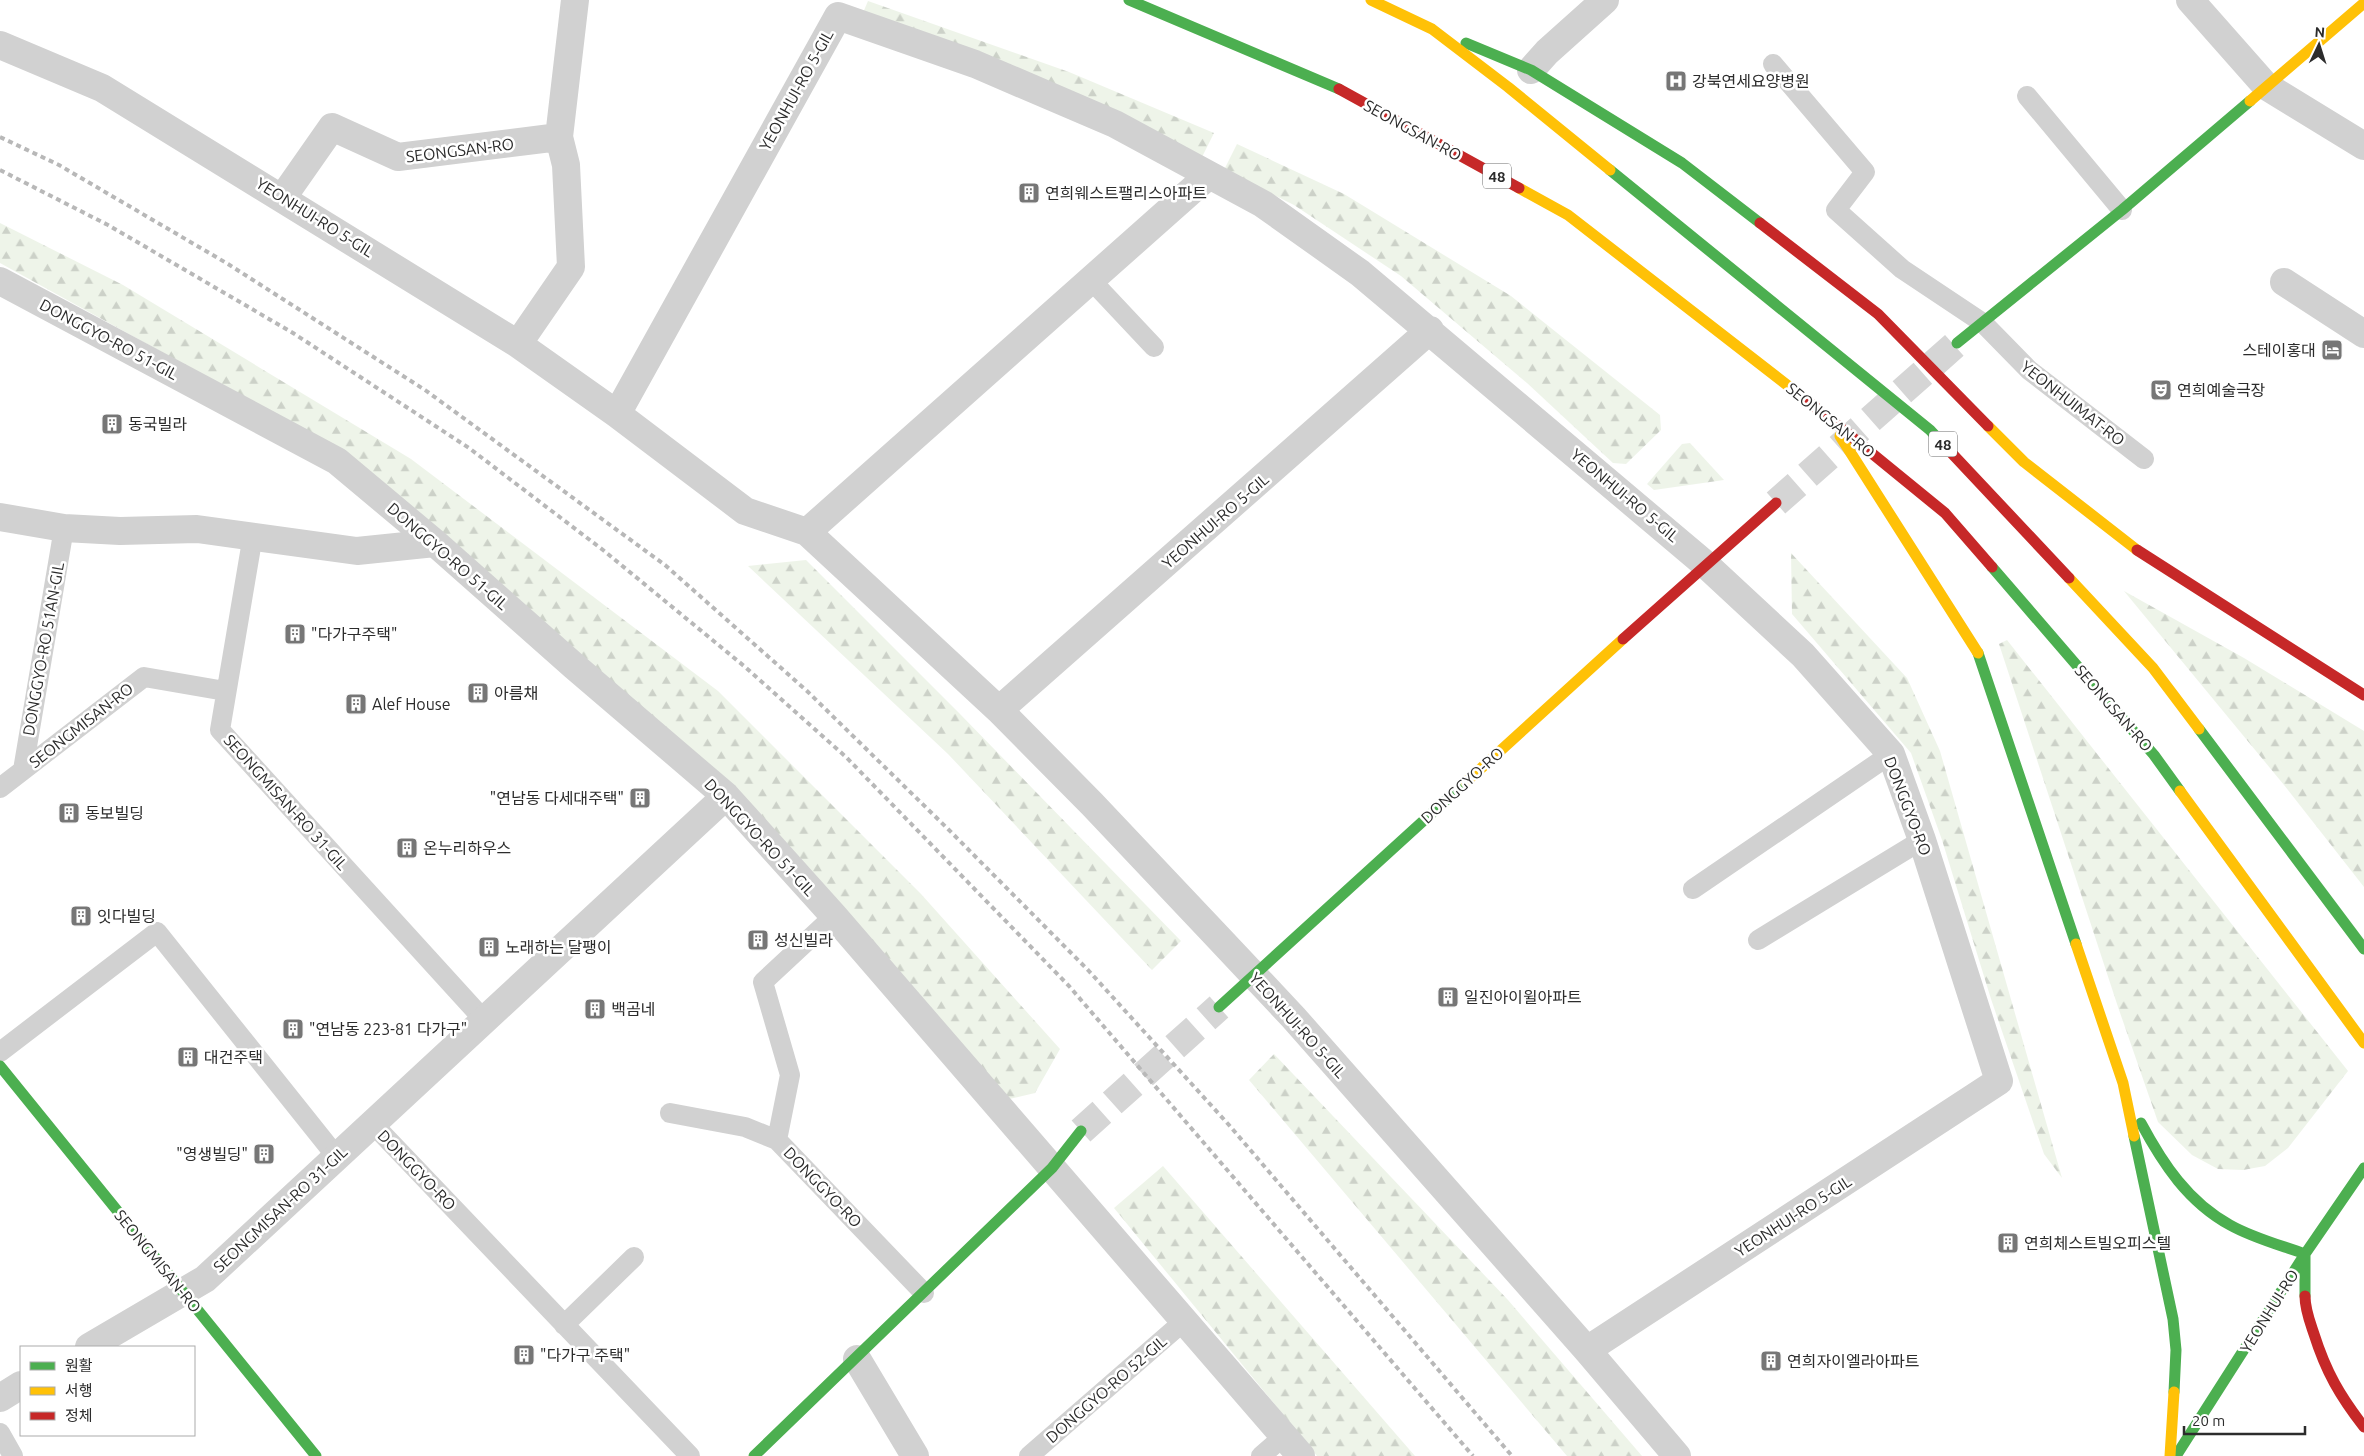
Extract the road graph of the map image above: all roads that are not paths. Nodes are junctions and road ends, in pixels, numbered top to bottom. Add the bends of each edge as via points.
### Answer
1 (575, 0) edge
2 (1129, 0) edge
3 (1605, 0) edge
4 (2190, 0) edge
5 (1386, 2) edge
6 (2364, 3) edge
7 (1432, 29) junction
8 (0, 46) edge
9 (1773, 64) dead end
10 (1530, 70) junction
11 (2266, 86) junction
12 (2026, 96) dead end
13 (560, 137) junction
14 (2364, 146) edge
15 (1209, 175) junction
16 (283, 197) junction
17 (2122, 210) junction
18 (1091, 280) junction
19 (0, 281) edge
20 (2284, 282) dead end
21 (1983, 323) junction
22 (1430, 330) junction
23 (2364, 334) edge
24 (1958, 343) tunnel mouth
25 (518, 344) junction
26 (1154, 347) dead end
27 (616, 414) junction
28 (1827, 416) junction
29 (2144, 459) dead end
30 (1776, 503) tunnel mouth
31 (0, 517) edge
32 (64, 528) junction
33 (807, 532) junction
34 (253, 535) junction
35 (435, 543) junction
36 (1705, 564) junction
37 (2337, 679) junction
38 (2364, 686) edge
39 (225, 691) junction
40 (2364, 695) edge
41 (999, 710) junction
42 (1891, 754) junction
43 (23, 770) junction
44 (0, 788) edge
45 (726, 796) junction
46 (1922, 840) junction
47 (1693, 889) dead end
48 (834, 916) junction
49 (1758, 940) dead end
50 (2364, 949) edge
51 (1254, 975) junction
52 (1219, 1007) tunnel mouth
53 (484, 1020) junction
54 (2364, 1043) edge
55 (0, 1052) edge
56 (0, 1066) edge
57 (1999, 1082) joint
58 (2123, 1083) junction
59 (670, 1113) dead end
60 (372, 1123) junction
61 (1081, 1131) tunnel mouth
62 (777, 1140) junction
63 (336, 1156) junction
64 (1052, 1168) junction
65 (2364, 1168) edge
66 (2305, 1254) junction
67 (634, 1257) dead end
68 (185, 1293) junction
69 (924, 1293) junction
70 (1183, 1322) junction
71 (564, 1325) junction
72 (91, 1346) edge
73 (1587, 1350) junction
74 (857, 1359) junction
75 (20, 1387) edge
76 (0, 1398) edge
77 (2364, 1427) edge
78 (0, 1434) edge
79 (1292, 1446) edge
80 (13, 1456) edge
81 (316, 1456) edge
82 (690, 1456) edge
83 (754, 1456) edge
84 (915, 1456) edge
85 (1029, 1456) edge
86 (1261, 1456) edge
87 (1677, 1456) edge
88 (2170, 1456) edge
89 (2176, 1456) edge

1 - 13 street
2 - 28 main road, SEONGSAN-RO / 48 via 1338,88 1568,215
3 - 10 street
4 - 11 street
5 - 7 main road, 48
6 - 11 main road
7 - 10 main road
7 - 50 main road, 48 via 1930,430 2153,668
8 - 16 street, YEONHUI-RO 5-GIL via 102,88
9 - 21 lane, YEONHUIMAT-RO via 1865,172 1836,210 1902,269
10 - 37 main road via 1682,163 1878,314 2024,462 2148,558
11 - 14 street
11 - 17 main road
12 - 17 lane
13 - 16 street, SEONGSAN-RO via 398,158 332,127
13 - 25 street via 566,164 571,267
15 - 18 street
15 - 22 street, YEONHUI-RO 5-GIL via 1263,204 1360,273
15 - 27 street, YEONHUI-RO 5-GIL via 1115,124 1054,97 975,64 838,16
16 - 25 street, YEONHUI-RO 5-GIL
17 - 21 main road
18 - 26 lane
18 - 33 street
19 - 35 street, DONGGYO-RO 51-GIL via 337,461
20 - 23 street
21 - 24 main road
21 - 29 lane, YEONHUIMAT-RO via 2029,370
22 - 36 street, YEONHUI-RO 5-GIL
22 - 41 street, YEONHUI-RO 5-GIL
25 - 27 street, YEONHUI-RO 5-GIL
27 - 33 street, YEONHUI-RO 5-GIL via 745,511
28 - 54 main road, SEONGSAN-RO / 48 via 1945,513 2154,755
28 - 58 main road via 1979,654
30 - 36 main road, DONGGYO-RO
31 - 32 street
32 - 34 street via 120,531 197,529
32 - 43 lane, DONGGYO-RO 51AN-GIL
33 - 41 street, YEONHUI-RO 5-GIL
34 - 35 street via 358,551
34 - 39 lane, SEONGMISAN-RO 31-GIL
35 - 45 street, DONGGYO-RO 51-GIL
36 - 42 street, DONGGYO-RO via 1803,655
36 - 51 main road, DONGGYO-RO
37 - 38 main road
37 - 40 main road
39 - 43 lane, SEONGMISAN-RO via 144,676
39 - 53 lane, SEONGMISAN-RO 31-GIL via 220,730
41 - 51 street, YEONHUI-RO 5-GIL
42 - 46 street, DONGGYO-RO
42 - 47 lane
43 - 44 lane, SEONGMISAN-RO
45 - 48 street, DONGGYO-RO 51-GIL
45 - 53 street, SEONGMISAN-RO 31-GIL
46 - 49 lane
46 - 57 street, DONGGYO-RO
48 - 62 lane via 763,982 790,1075
48 - 64 street, DONGGYO-RO 51-GIL
51 - 52 main road, DONGGYO-RO
51 - 73 street, YEONHUI-RO 5-GIL
53 - 60 street, SEONGMISAN-RO 31-GIL
55 - 63 lane via 157,932
56 - 68 main road, SEONGMISAN-RO
57 - 73 street, YEONHUI-RO 5-GIL
58 - 66 main road via 2157,1155 2173,1179 2201,1206 2231,1225
58 - 88 main road via 2173,1319 2176,1350
59 - 62 lane, DONGGYO-RO via 745,1127
60 - 63 street, SEONGMISAN-RO 31-GIL
60 - 71 lane, DONGGYO-RO
61 - 64 main road
62 - 69 lane, DONGGYO-RO
63 - 68 street, SEONGMISAN-RO 31-GIL via 205,1279
64 - 69 main road
64 - 70 street
65 - 66 main road, YEONHUI-RO
66 - 77 main road via 2304,1308 2323,1362 2342,1399
66 - 89 main road, YEONHUI-RO
67 - 71 lane
68 - 72 street, SEONGMISAN-RO 31-GIL
68 - 81 main road, SEONGMISAN-RO
69 - 74 main road
70 - 79 street
70 - 85 lane, DONGGYO-RO 52-GIL
71 - 82 lane, DONGGYO-RO
73 - 87 street, YEONHUI-RO 5-GIL
74 - 83 main road
74 - 84 street
75 - 76 street
78 - 80 lane
79 - 86 lane

